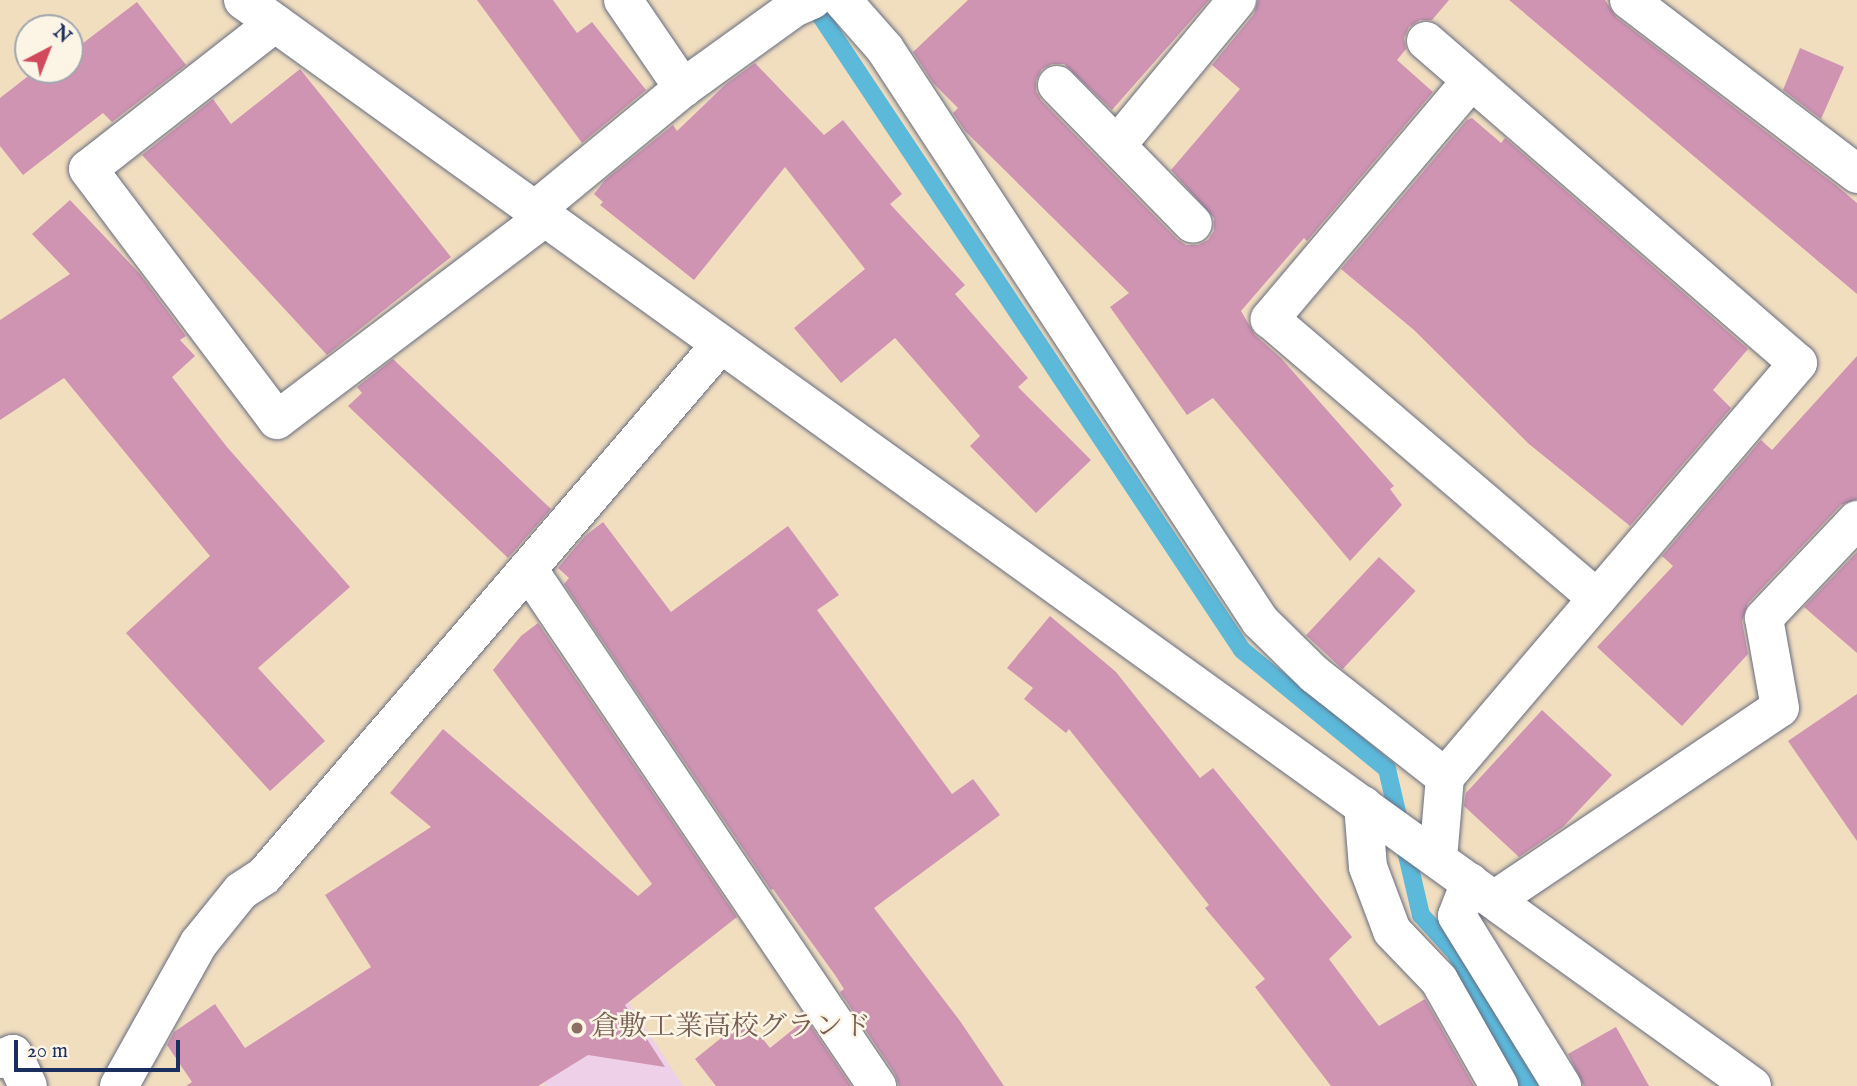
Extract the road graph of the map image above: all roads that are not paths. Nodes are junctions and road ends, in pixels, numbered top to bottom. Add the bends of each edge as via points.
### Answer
1 (243, 0) edge
2 (623, 0) edge
3 (842, 0) edge
4 (1237, 0) edge
5 (1629, 0) edge
6 (803, 4) edge
7 (275, 23) junction
8 (1426, 41) dead end
9 (1471, 81) junction
10 (1057, 85) dead end
11 (683, 88) junction
12 (1116, 145) junction
13 (1857, 174) edge
14 (540, 214) junction
15 (1193, 224) dead end
16 (721, 344) junction
17 (1857, 520) edge
18 (528, 569) junction
19 (1597, 598) junction
20 (1445, 777) junction
21 (1373, 813) junction
22 (1431, 854) junction
23 (1482, 891) junction
24 (0, 1059) edge
25 (28, 1086) edge
26 (119, 1086) edge
27 (877, 1086) edge
28 (1499, 1086) edge
29 (1562, 1086) edge
30 (1752, 1086) edge

1 - 7 street
2 - 11 street
3 - 20 street via 885,49 1260,621 1314,674
4 - 12 street
5 - 13 street
6 - 11 street
7 - 14 street
7 - 14 street via 88,169 277,420
8 - 9 street
9 - 19 street via 1798,363
9 - 19 street via 1270,319
10 - 12 street
11 - 14 street
12 - 15 street
14 - 16 street
16 - 18 street
16 - 21 street
17 - 23 street via 1764,618 1780,708
18 - 26 street via 264,876 241,891 199,943
18 - 27 street
19 - 20 street
20 - 22 street
21 - 22 street
21 - 28 street via 1368,867 1392,931 1438,980
22 - 23 street
23 - 29 street via 1457,916
23 - 30 street
24 - 25 street via 13,1054

